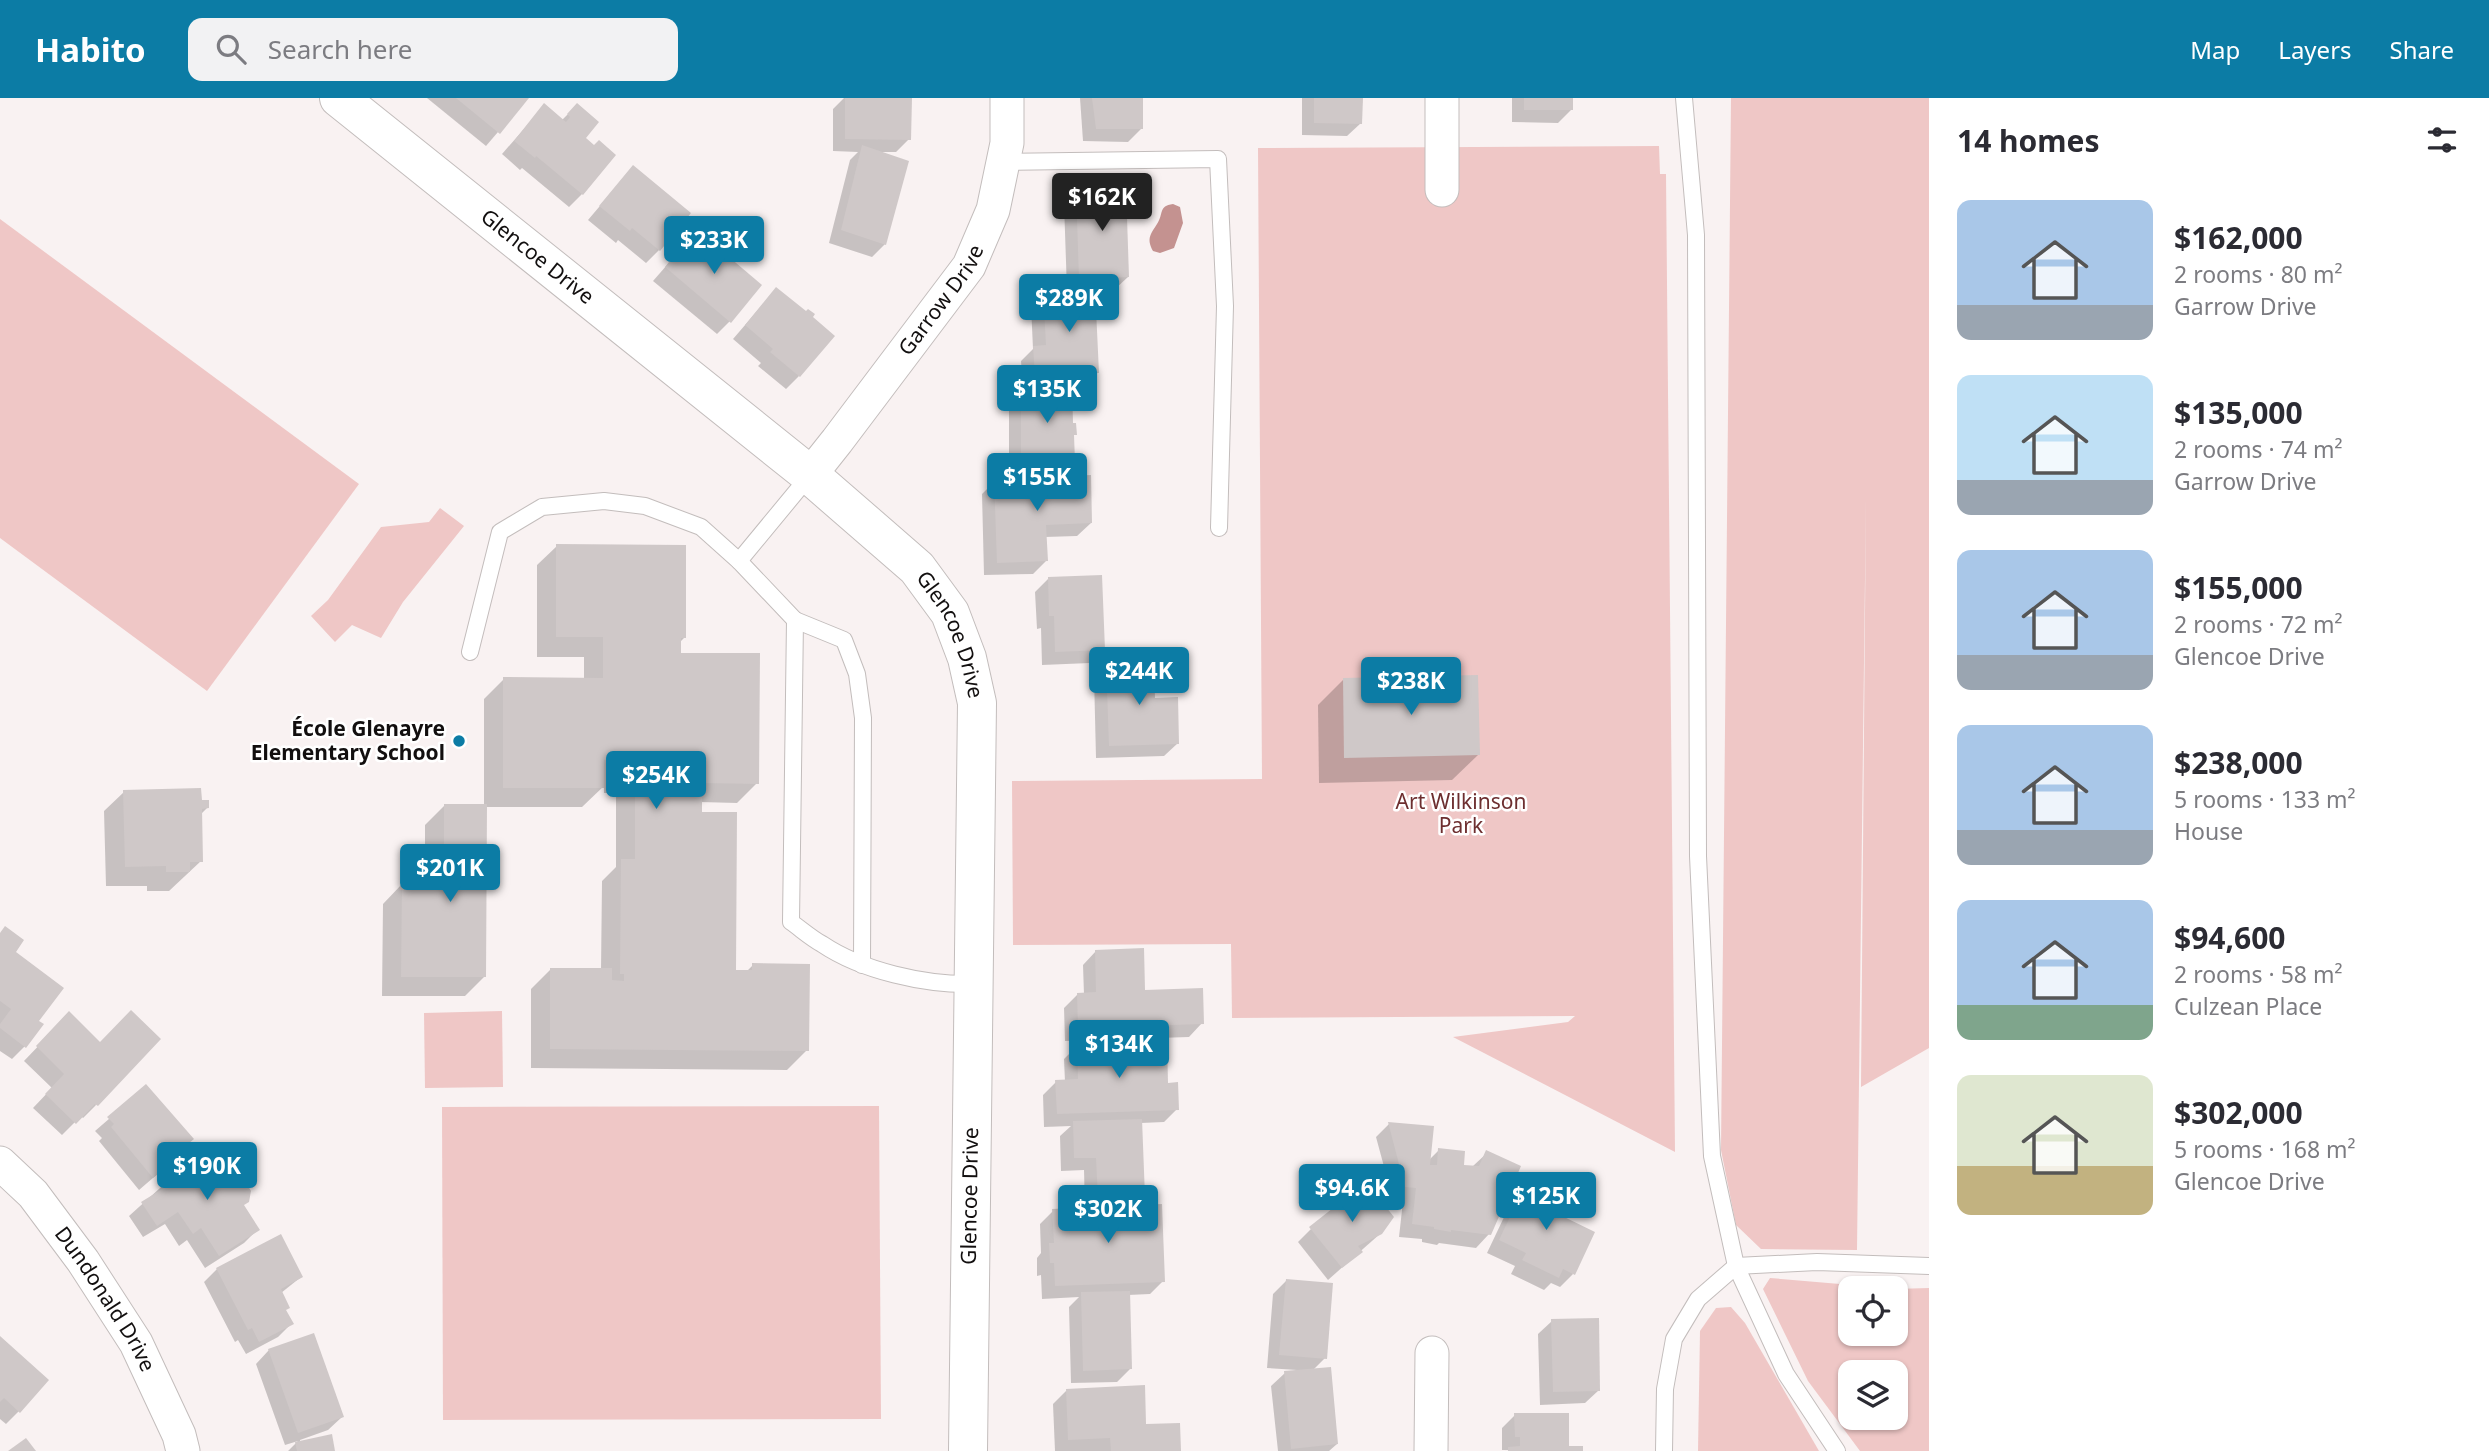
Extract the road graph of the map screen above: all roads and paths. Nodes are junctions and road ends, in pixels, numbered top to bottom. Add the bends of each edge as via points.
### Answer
1 (339, 98) edge
2 (1007, 98) edge
3 (1442, 98) edge
4 (1684, 98) edge
5 (1003, 162) junction
6 (1442, 190) dead end
7 (810, 475) junction
8 (1219, 528) dead end
9 (739, 561) junction
10 (795, 620) junction
11 (470, 652) dead end
12 (862, 965) junction
13 (972, 984) junction
14 (0, 1163) edge
15 (1736, 1266) junction
16 (1929, 1266) edge
17 (1432, 1353) dead end
18 (183, 1451) edge
19 (968, 1451) edge
20 (1431, 1451) edge
21 (1664, 1451) edge
22 (1837, 1451) edge

1 - 7 street, Glencoe Drive
2 - 5 street, Garrow Drive
3 - 6 street
4 - 15 lane via 1696,234 1698,856 1712,1156
5 - 7 street, Garrow Drive via 993,210 969,266
5 - 8 lane via 1218,159 1225,306
7 - 9 lane
7 - 13 street, Glencoe Drive via 918,568 950,613 967,658 976,703
9 - 10 lane
9 - 11 lane via 701,527 645,506 604,501 542,507 500,532
10 - 12 lane via 844,640 857,674 863,718
10 - 12 lane via 791,922 823,946
12 - 13 lane via 944,984
13 - 19 street, Glencoe Drive
14 - 18 street, Dundonald Drive via 42,1205 136,1343
15 - 16 lane via 1817,1262
15 - 21 lane via 1698,1299 1674,1339 1665,1389
15 - 22 lane via 1786,1374
17 - 20 street

